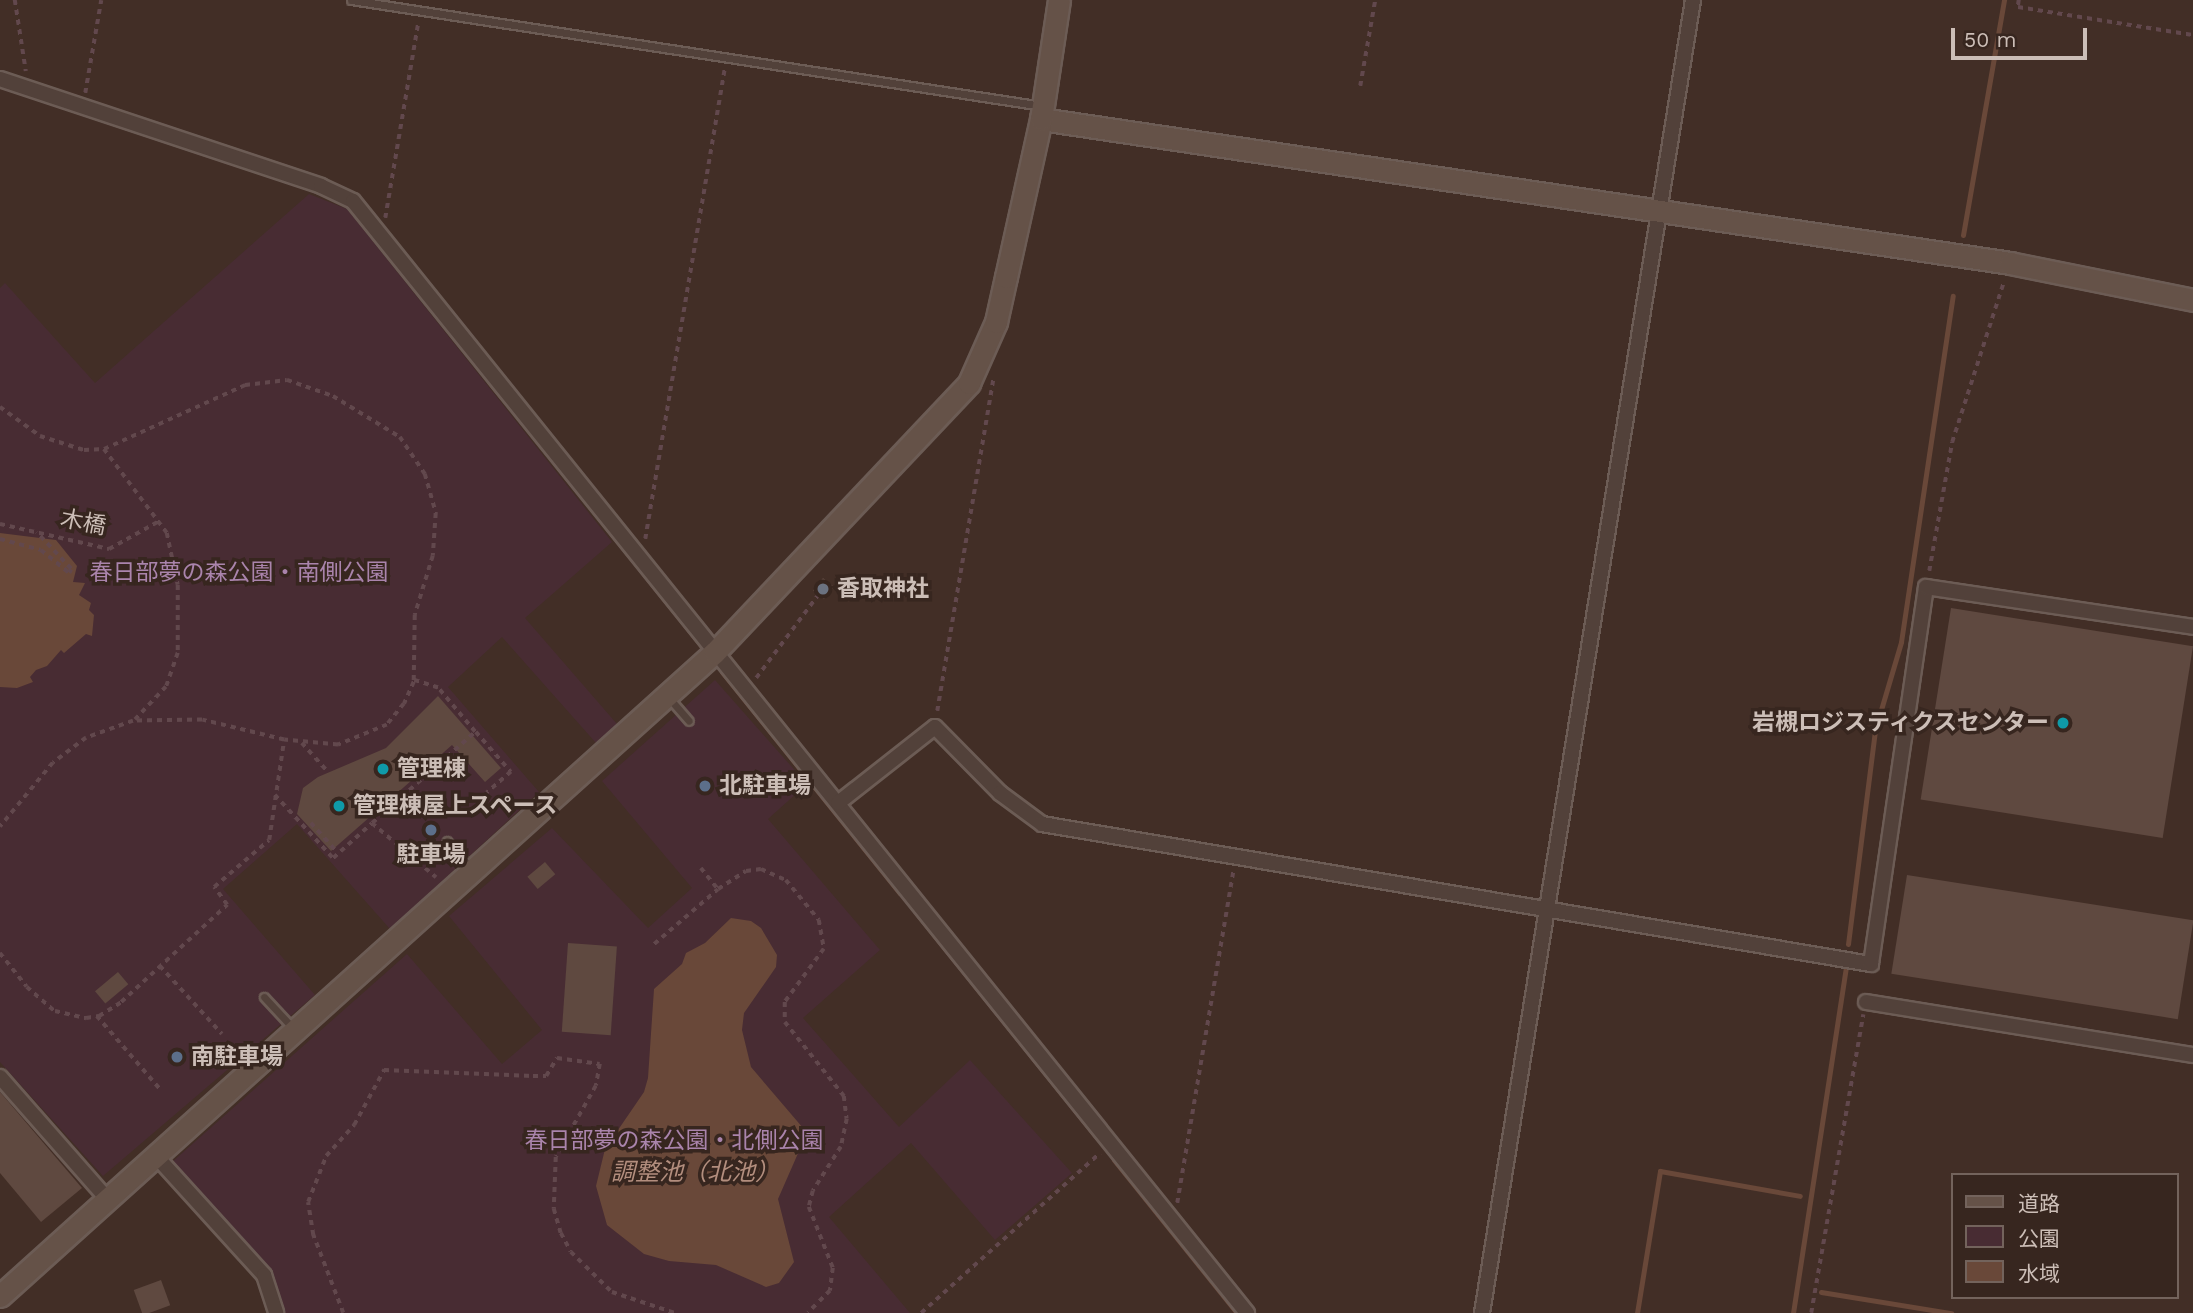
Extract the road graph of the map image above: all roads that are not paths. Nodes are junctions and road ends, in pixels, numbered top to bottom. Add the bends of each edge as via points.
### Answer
1 (351, 0) edge
2 (1059, 0) edge
3 (1693, 0) edge
4 (0, 79) edge
5 (1042, 112) junction
6 (1659, 208) junction
7 (2193, 300) edge
8 (2193, 627) edge
9 (715, 652) junction
10 (667, 696) junction
11 (689, 721) dead end
12 (838, 803) junction
13 (447, 841) dead end
14 (473, 870) junction
15 (1547, 906) junction
16 (264, 997) dead end
17 (1866, 1002) road end
18 (295, 1030) junction
19 (2193, 1055) edge
20 (0, 1077) edge
21 (156, 1156) junction
22 (107, 1199) junction
23 (0, 1296) edge
24 (276, 1313) edge
25 (1247, 1313) edge
26 (1482, 1313) edge

1 - 5 lane
2 - 5 street
3 - 6 street
4 - 9 street via 321,186 353,201
5 - 6 street
5 - 9 street via 988,341 970,383
6 - 7 street via 2010,263
6 - 15 street
8 - 15 street via 1926,587 1871,964
9 - 10 street
9 - 12 street
10 - 11 lane
10 - 14 street
12 - 15 street via 935,727 1000,793 1042,824 1235,860
12 - 25 street
13 - 14 lane
14 - 18 street
15 - 26 street
16 - 18 lane
17 - 19 street
18 - 21 street
20 - 22 street
21 - 22 street
21 - 24 street via 264,1275
22 - 23 street

